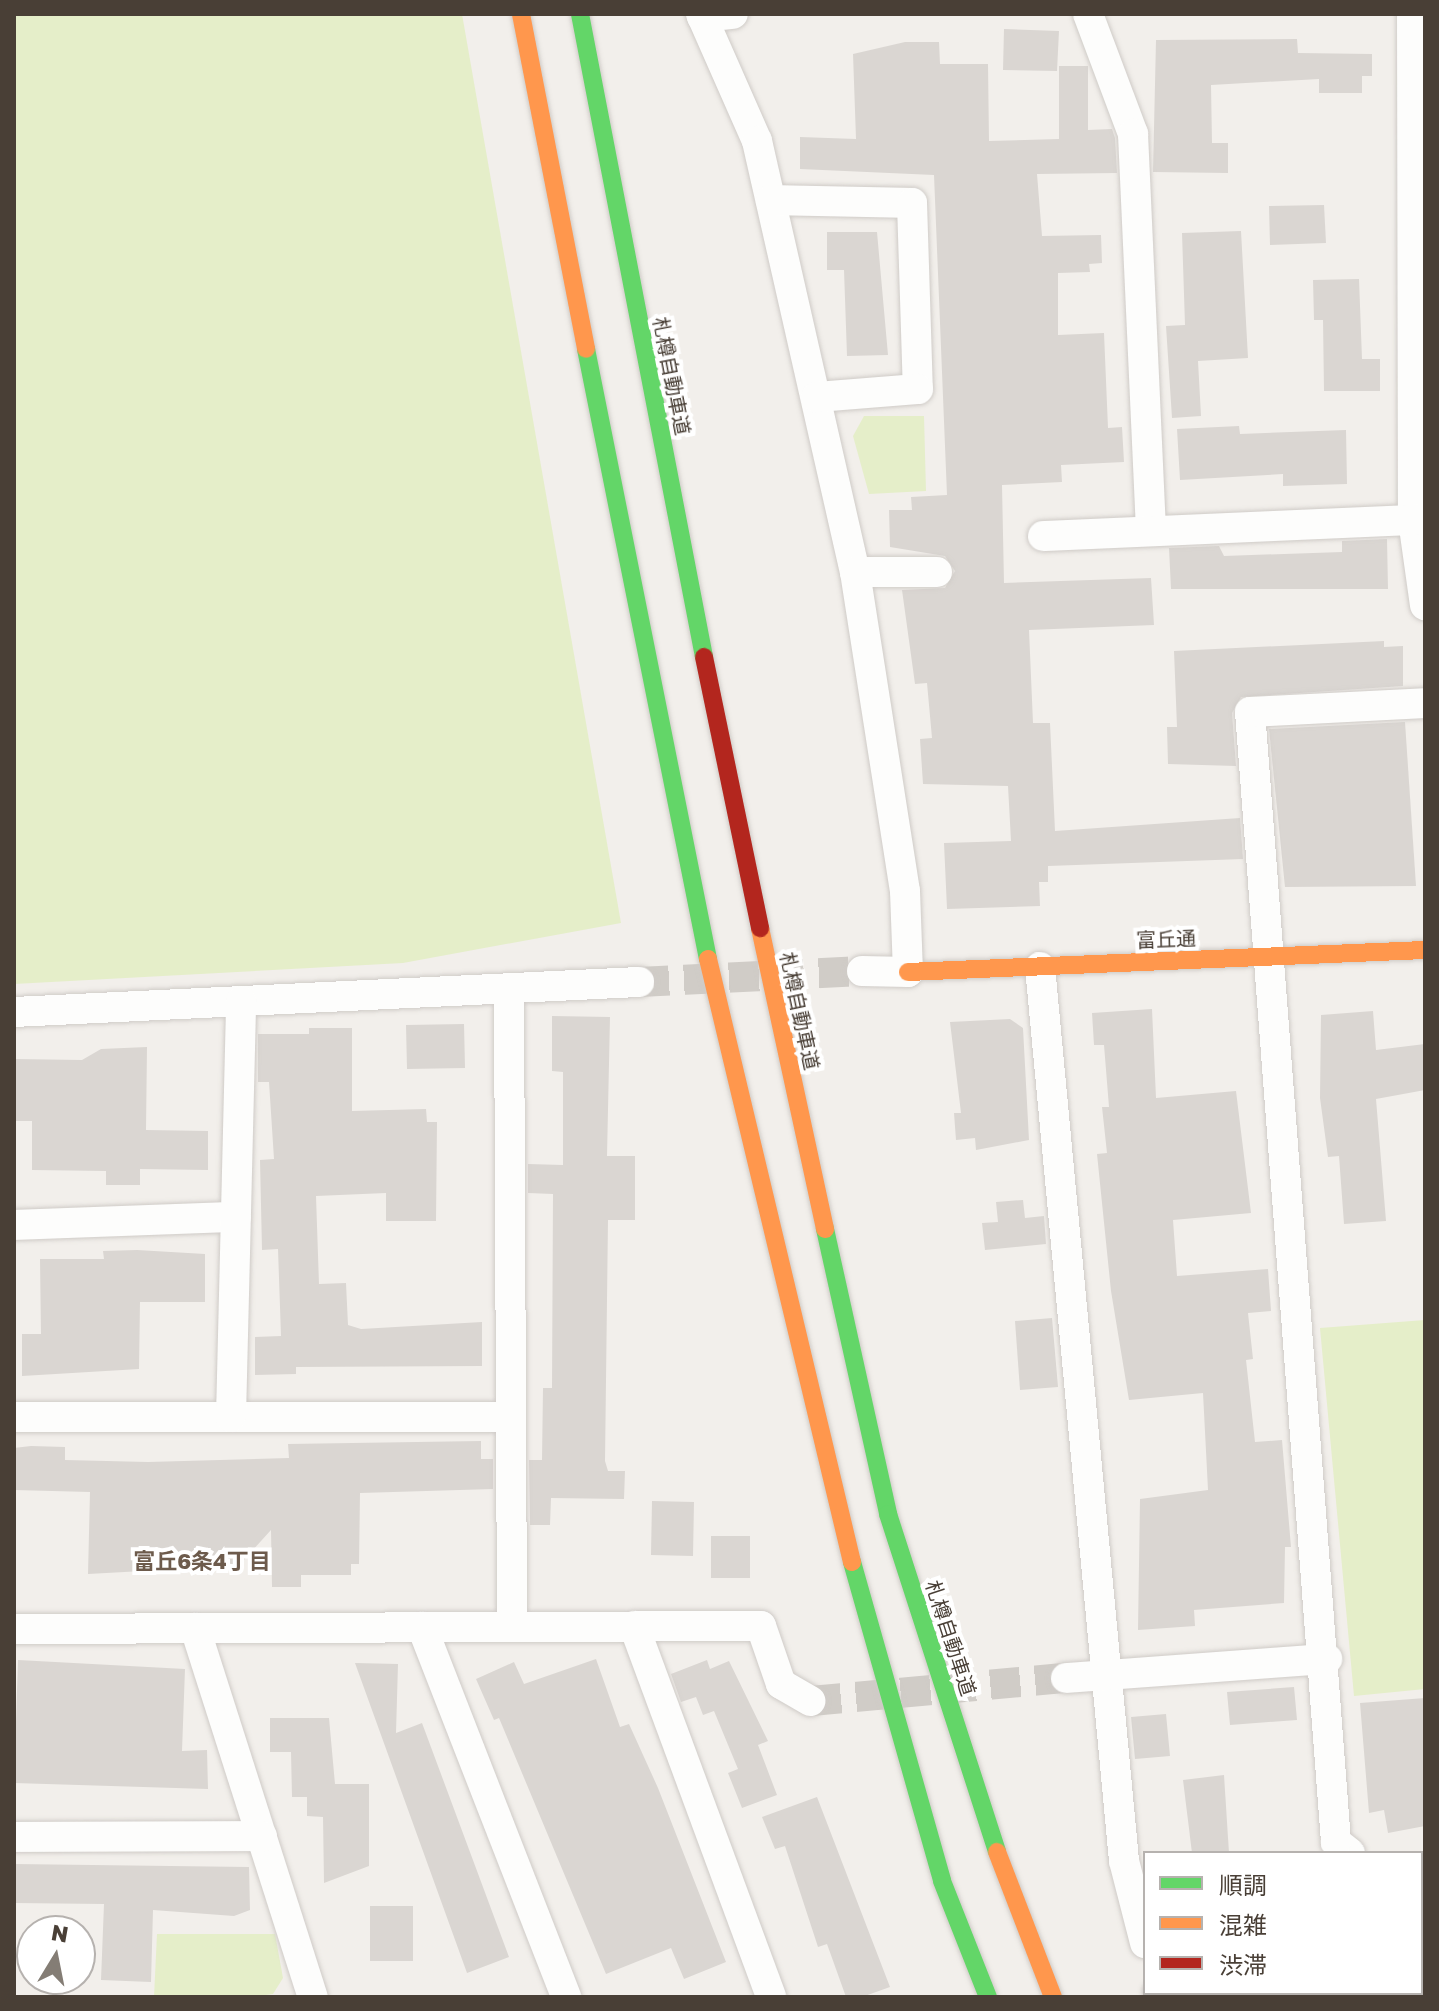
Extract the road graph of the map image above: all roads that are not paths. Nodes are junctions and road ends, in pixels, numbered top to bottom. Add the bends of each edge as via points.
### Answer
1 (521, 14) edge
2 (580, 14) edge
3 (733, 14) edge
4 (1088, 14) edge
5 (1412, 14) edge
6 (701, 16) edge
7 (771, 200) junction
8 (816, 397) junction
9 (1419, 520) edge
10 (1151, 531) junction
11 (1043, 536) dead end
12 (855, 572) junction
13 (937, 572) dead end
14 (1425, 605) edge
15 (1425, 703) edge
16 (1425, 950) edge
17 (1264, 957) junction
18 (1040, 967) junction
19 (862, 971) tunnel mouth
20 (908, 972) junction
21 (639, 982) tunnel mouth
22 (509, 989) junction
23 (241, 1001) junction
24 (14, 1012) edge
25 (236, 1217) junction
26 (14, 1225) edge
27 (14, 1417) edge
28 (231, 1417) junction
29 (511, 1417) junction
30 (634, 1626) junction
31 (422, 1627) junction
32 (512, 1627) junction
33 (195, 1628) junction
34 (14, 1629) edge
35 (1327, 1659) junction
36 (1108, 1675) junction
37 (1066, 1678) tunnel mouth
38 (811, 1701) tunnel mouth
39 (262, 1836) junction
40 (14, 1837) edge
41 (1347, 1851) edge
42 (1143, 1935) edge
43 (313, 1997) edge
44 (566, 1997) edge
45 (771, 1997) edge
46 (988, 1997) edge
47 (1053, 1997) edge

1 - 46 main road via 693,896 843,1529 942,1881
2 - 47 main road, 札樽自動車道 via 728,784 888,1514 1002,1868
3 - 6 street
4 - 10 street via 1133,134
5 - 9 street
6 - 7 street via 757,141
7 - 8 street
7 - 8 street via 912,203 918,389
8 - 12 street
9 - 10 street
9 - 14 street
10 - 11 street
12 - 13 street
12 - 20 street via 905,891
15 - 17 street via 1250,712
16 - 17 main road, 富丘通
17 - 18 main road, 富丘通
17 - 35 street
18 - 20 main road, 富丘通
18 - 36 street
19 - 20 street
21 - 22 street
22 - 23 street
22 - 29 street
23 - 24 street
23 - 25 street
25 - 26 street
25 - 28 street
27 - 28 street
28 - 29 street
29 - 32 street
30 - 32 street
30 - 38 street via 761,1626 781,1684
30 - 45 street
31 - 32 street
31 - 33 street
31 - 44 street
33 - 34 street
33 - 39 street
35 - 36 street
35 - 41 street via 1336,1842
36 - 37 street
36 - 42 street via 1124,1861
39 - 40 street
39 - 43 street

